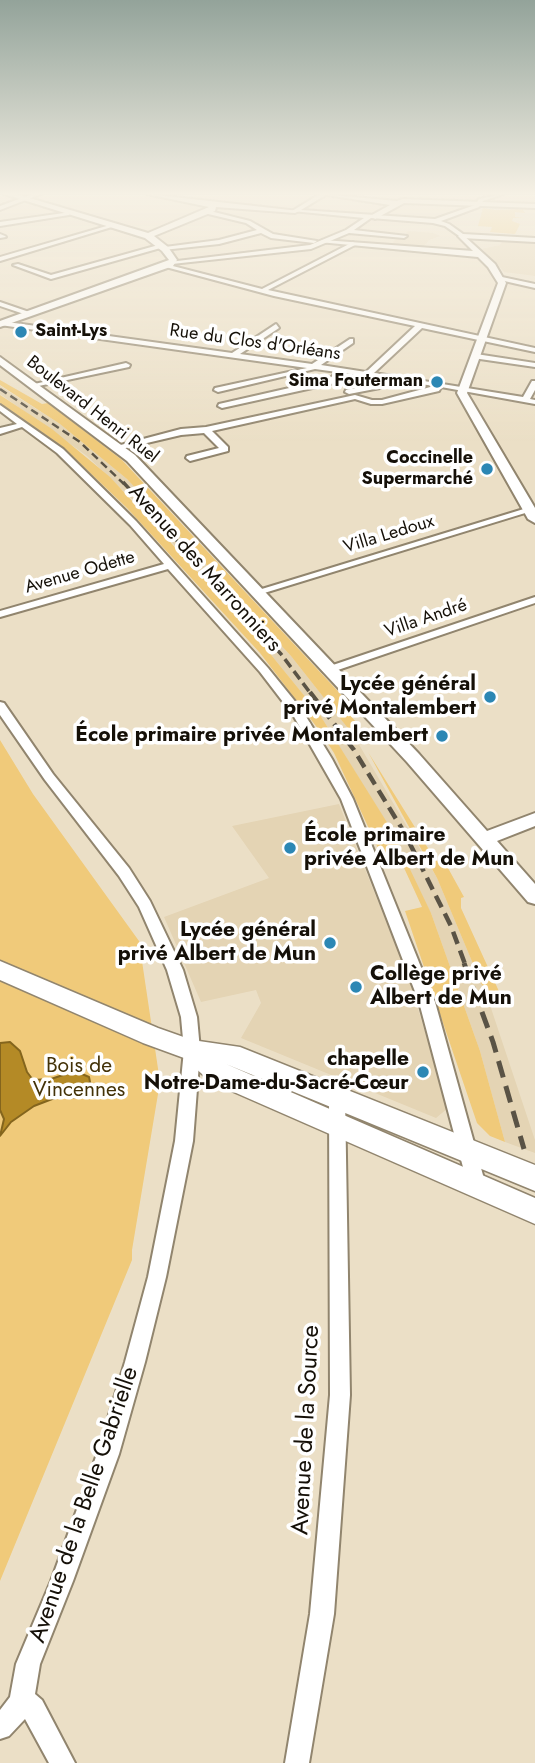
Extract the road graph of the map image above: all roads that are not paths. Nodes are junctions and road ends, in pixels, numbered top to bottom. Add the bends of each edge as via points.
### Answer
1 (135, 276) edge
2 (214, 276) edge
3 (291, 276) edge
4 (500, 276) edge
5 (502, 279) junction
6 (535, 286) edge
7 (264, 290) junction
8 (0, 304) edge
9 (30, 314) junction
10 (1, 323) edge
11 (421, 325) junction
12 (276, 326) dead end
13 (481, 338) junction
14 (350, 341) dead end
15 (535, 350) edge
16 (233, 356) junction
17 (476, 356) junction
18 (0, 360) edge
19 (126, 365) dead end
20 (535, 365) edge
21 (316, 367) junction
22 (342, 371) junction
23 (368, 374) junction
24 (392, 377) junction
25 (535, 383) edge
26 (439, 384) junction
27 (34, 385) junction
28 (463, 388) junction
29 (218, 390) dead end
30 (300, 400) dead end
31 (525, 400) junction
32 (535, 401) edge
33 (222, 406) dead end
34 (0, 407) edge
35 (25, 424) junction
36 (206, 430) junction
37 (0, 431) edge
38 (117, 447) junction
39 (190, 458) dead end
40 (532, 515) edge
41 (170, 565) junction
42 (257, 592) junction
43 (535, 600) edge
44 (0, 614) edge
45 (328, 670) junction
46 (0, 706) edge
47 (535, 819) edge
48 (485, 839) junction
49 (535, 897) edge
50 (0, 970) edge
51 (192, 1049) junction
52 (337, 1097) junction
53 (336, 1125) junction
54 (466, 1150) junction
55 (535, 1178) edge
56 (477, 1186) junction
57 (535, 1211) edge
58 (22, 1699) junction
59 (0, 1727) edge
60 (63, 1763) edge
61 (298, 1763) edge

1 - 9 street
2 - 7 street
3 - 7 street
4 - 5 street
5 - 6 street
5 - 13 street
7 - 11 street
8 - 9 street
9 - 10 street
10 - 16 street, Rue du Clos d'Orléans
11 - 13 street
11 - 23 street
12 - 16 street
13 - 15 street
13 - 17 street
14 - 21 street
16 - 21 street, Rue du Clos d'Orléans
17 - 20 street
17 - 28 street
18 - 27 street, Boulevard Henri Ruel
19 - 27 street
21 - 22 street, Rue du Clos d'Orléans
21 - 29 street
22 - 23 street, Rue du Clos d'Orléans
22 - 33 street via 332,381
23 - 24 street, Rue du Clos d'Orléans
24 - 26 street, Rue du Clos d'Orléans
24 - 30 street via 377,386
25 - 31 street
26 - 28 street, Rue du Clos d'Orléans
26 - 36 street via 382,402 355,397
27 - 38 street, Boulevard Henri Ruel
28 - 31 street, Rue du Clos d'Orléans
28 - 40 street
31 - 32 street, Rue du Clos d'Orléans
34 - 35 street, Avenue des Marronniers
35 - 37 street
35 - 41 street, Avenue des Marronniers via 84,472
36 - 38 street
36 - 39 street via 225,449
38 - 42 street, Boulevard Henri Ruel
40 - 42 street, Villa Ledoux
41 - 44 street, Avenue Odette
41 - 54 street, Avenue des Marronniers via 298,713 347,799 427,1002
42 - 45 street, Boulevard Henri Ruel
43 - 45 street, Villa André
45 - 48 street, Boulevard Henri Ruel
46 - 51 street, Avenue de la Belle Gabrielle via 145,905 175,970
47 - 48 street
48 - 49 street, Boulevard Henri Ruel
50 - 51 main road
51 - 52 main road via 230,1054
51 - 53 main road via 220,1074
51 - 58 street, Avenue de la Belle Gabrielle via 184,1141 145,1325 108,1454 28,1664
52 - 53 street, Avenue de la Source
52 - 54 main road
53 - 56 main road
53 - 61 street, Avenue de la Source via 340,1395 322,1614
54 - 55 main road
54 - 56 street, Avenue des Marronniers
56 - 57 main road
58 - 59 street, Avenue de la Belle Gabrielle
58 - 60 street via 33,1709

